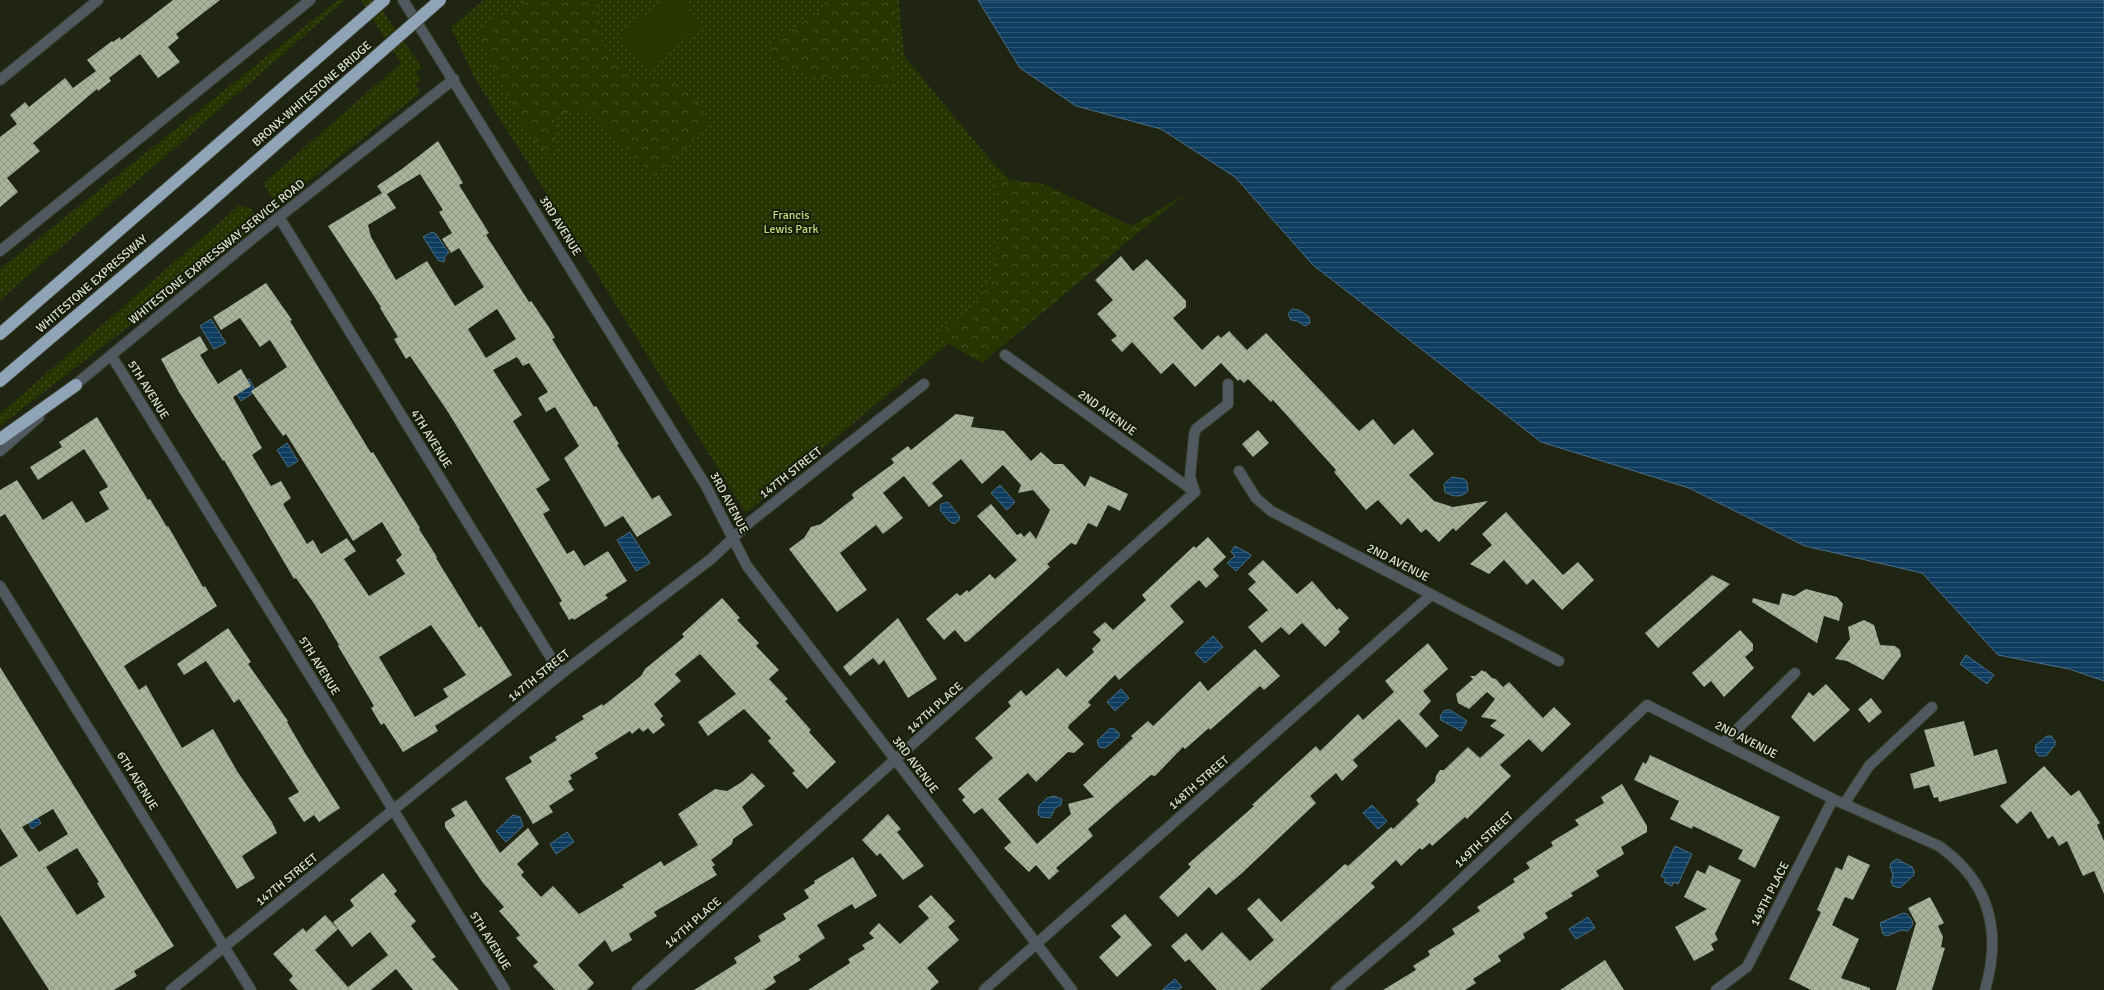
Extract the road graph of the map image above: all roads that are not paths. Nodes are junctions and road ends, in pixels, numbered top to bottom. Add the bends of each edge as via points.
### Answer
1 (98, 0) edge
2 (310, 0) edge
3 (384, 0) edge
4 (403, 0) edge
5 (440, 0) edge
6 (454, 78) junction
7 (0, 80) edge
8 (177, 180) joint
9 (202, 209) joint
10 (279, 217) junction
11 (0, 251) edge
12 (0, 334) edge
13 (111, 355) junction
14 (1005, 355) dead end
15 (0, 382) edge
16 (76, 384) junction
17 (924, 384) dead end
18 (1228, 384) dead end
19 (0, 439) edge
20 (0, 451) edge
21 (1239, 471) dead end
22 (1195, 492) junction
23 (733, 538) junction
24 (0, 586) edge
25 (1431, 595) junction
26 (1559, 661) dead end
27 (1795, 673) dead end
28 (561, 674) junction
29 (1647, 705) joint
30 (1932, 707) dead end
31 (1723, 743) junction
32 (896, 761) junction
33 (1833, 799) junction
34 (1844, 804) junction
35 (394, 811) junction
36 (1036, 944) junction
37 (224, 947) junction
38 (171, 990) edge
39 (251, 990) edge
40 (505, 990) edge
41 (637, 990) edge
42 (984, 990) edge
43 (1072, 990) edge
44 (1336, 990) edge
45 (1716, 990) edge
46 (1984, 990) edge

1 - 7 street
2 - 11 street
3 - 8 highway, BRONX-WHITESTONE BRIDGE
4 - 6 street, 3RD AVENUE
5 - 9 highway, BRONX-WHITESTONE BRIDGE, bridge
6 - 10 street, WHITESTONE EXPRESSWAY SERVICE ROAD
6 - 23 street, 3RD AVENUE via 706,486
8 - 12 highway, WHITESTONE EXPRESSWAY
9 - 15 highway, WHITESTONE EXPRESSWAY
10 - 13 street, WHITESTONE EXPRESSWAY SERVICE ROAD
10 - 28 street, 4TH AVENUE
13 - 16 street, WHITESTONE EXPRESSWAY SERVICE ROAD
13 - 35 street, 5TH AVENUE
14 - 22 street, 2ND AVENUE
16 - 19 highway
16 - 20 street, WHITESTONE EXPRESSWAY SERVICE ROAD
17 - 23 street, 147TH STREET
18 - 22 street via 1228,404 1196,429 1194,435 1190,477
21 - 25 street, 2ND AVENUE via 1256,498 1271,511
22 - 32 street, 147TH PLACE
23 - 28 street, 147TH STREET via 712,559
23 - 32 street, 3RD AVENUE via 748,566
24 - 37 street, 6TH AVENUE
25 - 26 street, 2ND AVENUE
25 - 36 street, 148TH STREET
27 - 31 street
28 - 35 street, 147TH STREET
29 - 31 street, 2ND AVENUE
29 - 44 street, 149TH STREET via 1416,921
30 - 34 street via 1869,766
31 - 33 street, 2ND AVENUE
32 - 36 street, 3RD AVENUE
32 - 41 street, 147TH PLACE
33 - 34 street, 2ND AVENUE
33 - 45 street, 149TH PLACE via 1747,967
34 - 46 street, 2ND AVENUE via 1939,846 1954,856 1969,873 1988,906 1991,924 1991,968
35 - 37 street, 147TH STREET
35 - 40 street, 5TH AVENUE
36 - 42 street, 148TH STREET
36 - 43 street, 3RD AVENUE
37 - 38 street, 147TH STREET
37 - 39 street, 6TH AVENUE

